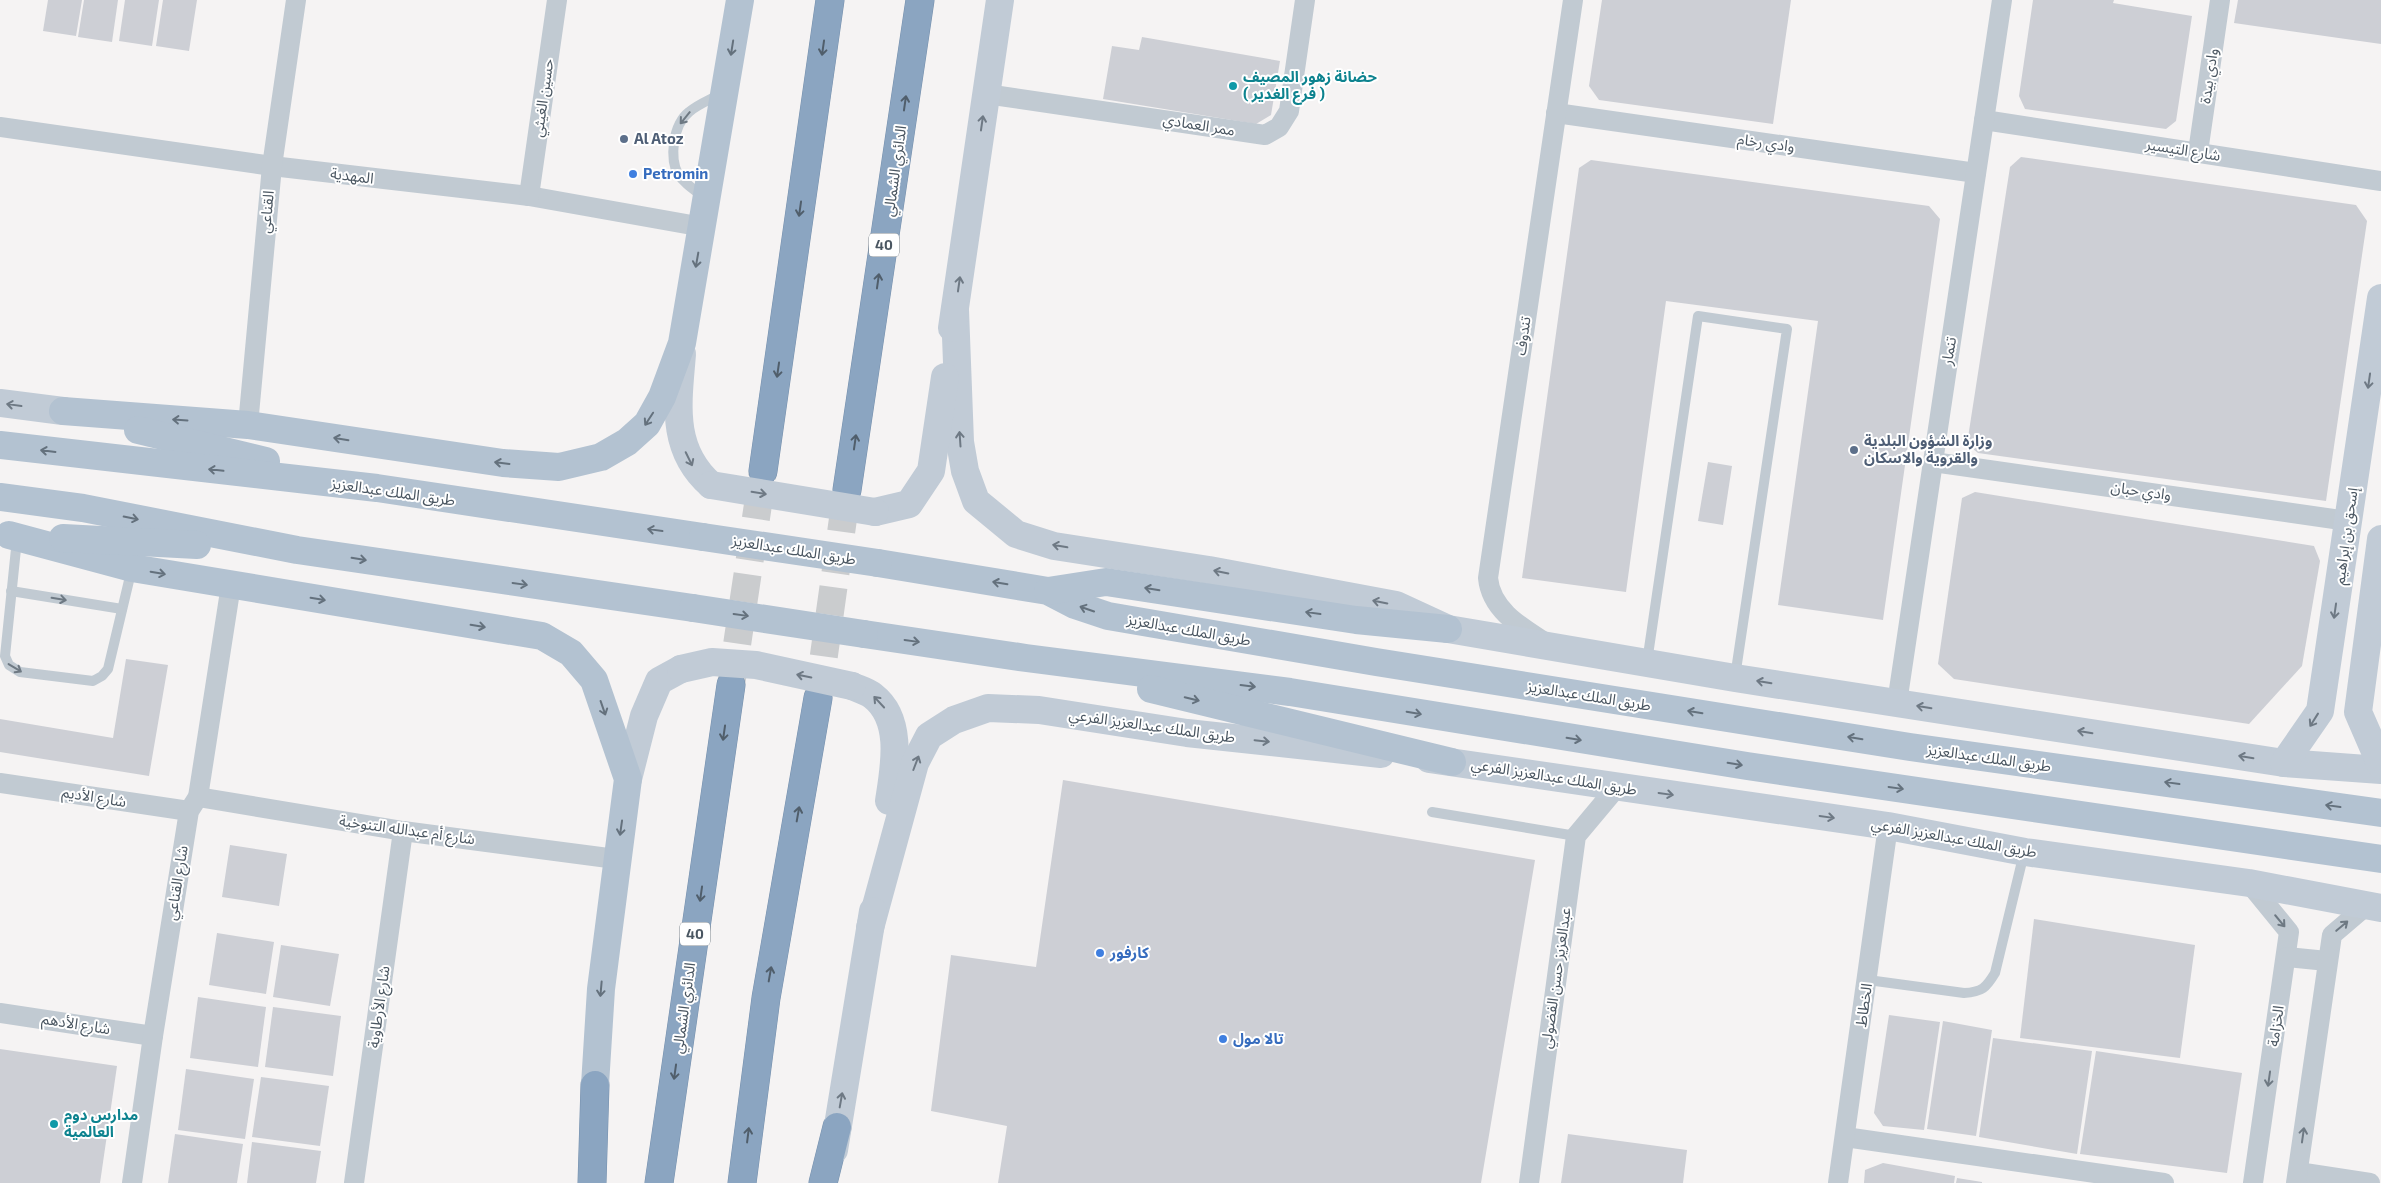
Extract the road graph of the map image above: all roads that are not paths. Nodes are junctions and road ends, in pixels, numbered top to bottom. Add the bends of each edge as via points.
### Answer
1 (296, 0) edge
2 (557, 0) edge
3 (740, 0) edge
4 (830, 0) edge
5 (920, 0) edge
6 (1000, 0) edge
7 (1305, 0) edge
8 (1572, 0) edge
9 (2002, 0) edge
10 (2220, 0) edge
11 (725, 91) junction
12 (986, 94) junction
13 (1556, 113) junction
14 (1984, 120) junction
15 (0, 127) edge
16 (2198, 152) junction
17 (272, 166) junction
18 (1976, 173) junction
19 (2381, 180) edge
20 (529, 196) junction
21 (707, 200) junction
22 (703, 227) junction
23 (2381, 298) edge
24 (955, 310) junction
25 (682, 342) junction
26 (0, 402) edge
27 (63, 411) junction
28 (248, 425) junction
29 (0, 445) edge
30 (1933, 462) junction
31 (763, 471) tunnel mouth
32 (377, 488) junction
33 (847, 490) tunnel mouth
34 (0, 497) edge
35 (2348, 521) junction
36 (9, 536) edge
37 (2381, 539) edge
38 (297, 550) junction
39 (132, 568) junction
40 (231, 585) junction
41 (11, 591) junction
42 (1048, 591) junction
43 (122, 609) junction
44 (1448, 629) junction
45 (1550, 645) junction
46 (1026, 658) junction
47 (1646, 662) junction
48 (2326, 673) junction
49 (2361, 676) junction
50 (1735, 678) junction
51 (731, 685) tunnel mouth
52 (818, 698) tunnel mouth
53 (1897, 703) junction
54 (1452, 762) junction
55 (2284, 763) junction
56 (2381, 766) edge
57 (2381, 770) edge
58 (628, 779) junction
59 (0, 782) edge
60 (1617, 786) junction
61 (193, 804) junction
62 (1432, 812) dead end
63 (2381, 813) edge
64 (1888, 826) junction
65 (403, 831) junction
66 (1576, 836) junction
67 (2025, 852) junction
68 (616, 859) junction
69 (2381, 860) edge
70 (2249, 884) junction
71 (2374, 910) edge
72 (870, 928) junction
73 (2286, 957) junction
74 (2327, 961) junction
75 (1868, 980) junction
76 (0, 1013) edge
77 (153, 1036) junction
78 (595, 1085) junction
79 (837, 1127) junction
80 (1845, 1137) junction
81 (2297, 1178) edge
82 (132, 1183) edge
83 (354, 1183) edge
84 (580, 1183) edge
85 (592, 1183) edge
86 (659, 1183) edge
87 (742, 1183) edge
88 (823, 1183) edge
89 (829, 1183) edge
90 (1529, 1183) edge
91 (1838, 1183) edge
92 (2164, 1183) edge
93 (2253, 1183) edge
94 (2370, 1183) edge

1 - 17 street, القناعي
2 - 20 street, حسين الغيثي
3 -> 11 main road
4 -> 31 highway
33 -> 5 highway, الدائري الشمالي / 40
6 - 12 street
7 - 12 street, ممر العمادي via 1289,111 1279,127 1265,135
8 - 13 street, تندوف
9 - 14 street, تنمار
10 - 16 street, وادي بيدة
11 - 21 main road
11 -> 21 lane via 689,111 675,133 674,170 682,181
24 -> 12 street
13 - 18 street, وادي رخام
13 - 45 street, تندوف via 1488,578 1489,592 1496,603 1521,626
14 - 16 street, شارع التيسير
14 - 18 street, تنمار
15 - 17 street, المهدية
16 - 19 street, شارع التيسير
17 - 20 street, المهدية
17 - 28 street, القناعي
18 - 30 street, تنمار
20 - 22 street, المهدية
21 - 22 main road
22 -> 25 main road
23 -> 35 street, إسحق بن إبراهيم
25 -> 24 street, bridge via 677,414 686,455 696,472 711,485 875,512 909,504 931,471
44 -> 24 street via 1396,605 1209,570 1054,546 1016,534 976,501 964,471
25 -> 28 main road via 662,397 647,424 627,442 601,457 559,467 503,463
27 -> 26 street
28 -> 27 main road
27 - 32 main road
32 -> 29 main road, طريق الملك عبدالعزيز
30 - 35 street, وادي حبان
30 - 53 street, تنمار
42 -> 32 main road, طريق الملك عبدالعزيز, bridge
34 -> 38 main road via 83,508
35 -> 48 street, إسحق بن إبراهيم
36 - 38 main road
36 - 39 main road
36 - 41 lane
37 - 49 street
38 -> 46 main road, bridge
39 -> 40 main road
39 - 43 lane
40 -> 58 main road via 542,636 571,653 594,680
40 - 61 street, شارع القناعي
41 -> 43 lane
41 -> 43 lane via 4,656 9,666 20,672 93,681 102,676 108,668
44 -> 42 main road via 1356,620 1106,582
63 -> 42 main road, طريق الملك عبدالعزيز via 1910,746 1376,662 1108,616 1075,606
44 - 45 street
45 - 47 street
46 -> 54 main road
46 -> 69 main road via 1290,692 1747,766
47 - 50 street
47 - 50 lane via 1698,316 1787,329
48 - 49 street via 2332,695 2343,702 2351,698
48 -> 55 street, إسحق بن إبراهيم via 2320,710
49 - 56 street via 2358,712
53 -> 50 street
51 -> 86 highway, الدائري الشمالي / 40
87 -> 52 highway via 766,998
55 -> 53 street
54 - 60 street, طريق الملك عبدالعزيز الفرعي
72 -> 54 street, طريق الملك عبدالعزيز الفرعي via 915,763 929,736 954,720 988,708 1039,710 1187,733
55 - 57 street
58 -> 68 main road
72 -> 58 street, bridge via 895,764 895,742 887,711 872,695 852,686 756,665 712,662 681,668 660,681 644,716
59 - 61 street, شارع الأديم
60 -> 64 street, طريق الملك عبدالعزيز الفرعي
60 - 66 street
61 - 65 street, شارع أم عبدالله التنوخية
61 - 77 street, شارع القناعي
62 - 66 lane
64 - 67 street, طريق الملك عبدالعزيز الفرعي
64 - 75 street, الخطاط
65 - 68 street, شارع أم عبدالله التنوخية
65 - 83 street, شارع الأرطاوية
66 - 90 street, عبدالعزيز حسن الفضولي
67 - 70 street, طريق الملك عبدالعزيز الفرعي
67 - 75 lane via 1995,973 1988,985 1978,993 1964,993
68 -> 78 main road via 601,990
70 - 71 street, طريق الملك عبدالعزيز الفرعي
70 -> 73 street, الخزامة via 2289,932
74 -> 71 street via 2332,935
79 -> 72 street
73 - 74 street
73 -> 93 street, الخزامة
81 -> 74 street
75 - 80 street, الخطاط
76 - 77 street, شارع الأدهم
77 - 82 street, شارع القناعي
78 - 84 street
78 - 85 highway
79 - 88 highway
79 - 89 street
80 - 91 street, الخطاط
80 - 92 street
81 - 94 street

